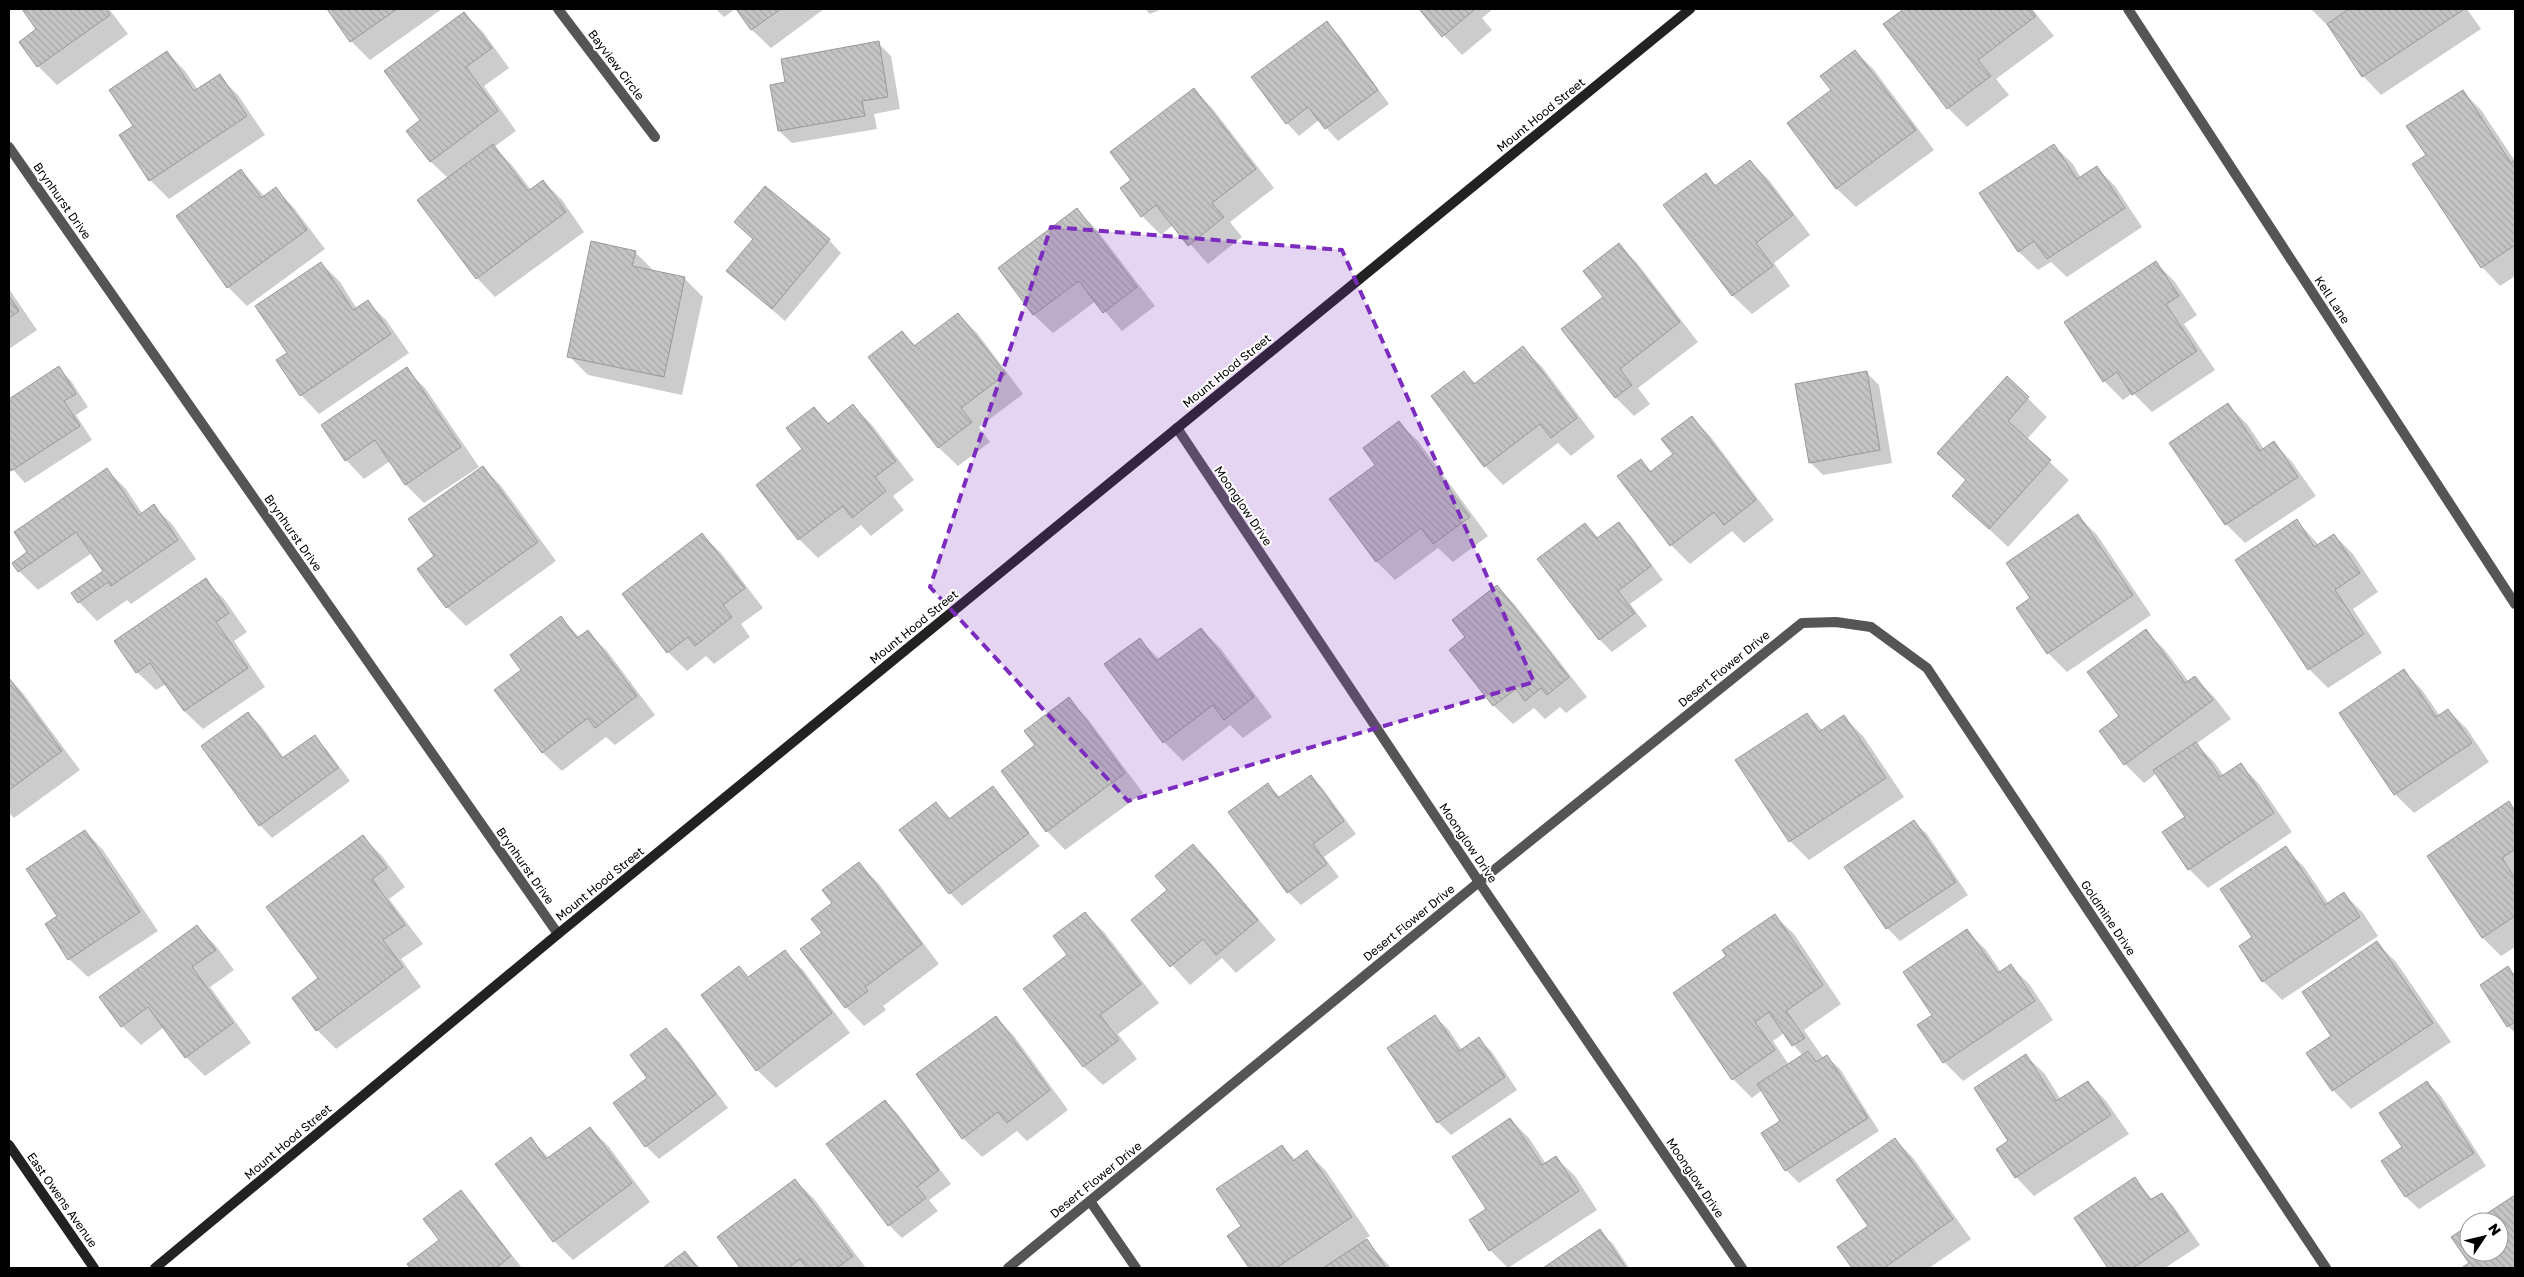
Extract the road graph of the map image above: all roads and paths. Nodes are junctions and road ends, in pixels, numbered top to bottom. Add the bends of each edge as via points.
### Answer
1 (558, 9) edge
2 (1690, 9) edge
3 (2128, 9) edge
4 (655, 137) dead end
5 (9, 147) edge
6 (1177, 428) junction
7 (2515, 604) edge
8 (1836, 622) joint
9 (1479, 882) junction
10 (558, 934) junction
11 (9, 1146) edge
12 (1090, 1201) junction
13 (94, 1268) edge
14 (155, 1268) edge
15 (1008, 1268) edge
16 (1136, 1268) edge
17 (1742, 1268) edge
18 (2326, 1268) edge

1 - 4 street, Bayview Circle
2 - 6 street, Mount Hood Street
3 - 7 street, Kell Lane
5 - 10 street, Brynhurst Drive
6 - 9 street, Moonglow Drive
6 - 10 street, Mount Hood Street
8 - 9 street, Desert Flower Drive via 1802,623
8 - 18 street, Goldmine Drive via 1871,627 1927,668
9 - 12 street, Desert Flower Drive
9 - 17 street, Moonglow Drive
10 - 14 street, Mount Hood Street
11 - 13 street, East Owens Avenue
12 - 15 street, Desert Flower Drive
12 - 16 street

